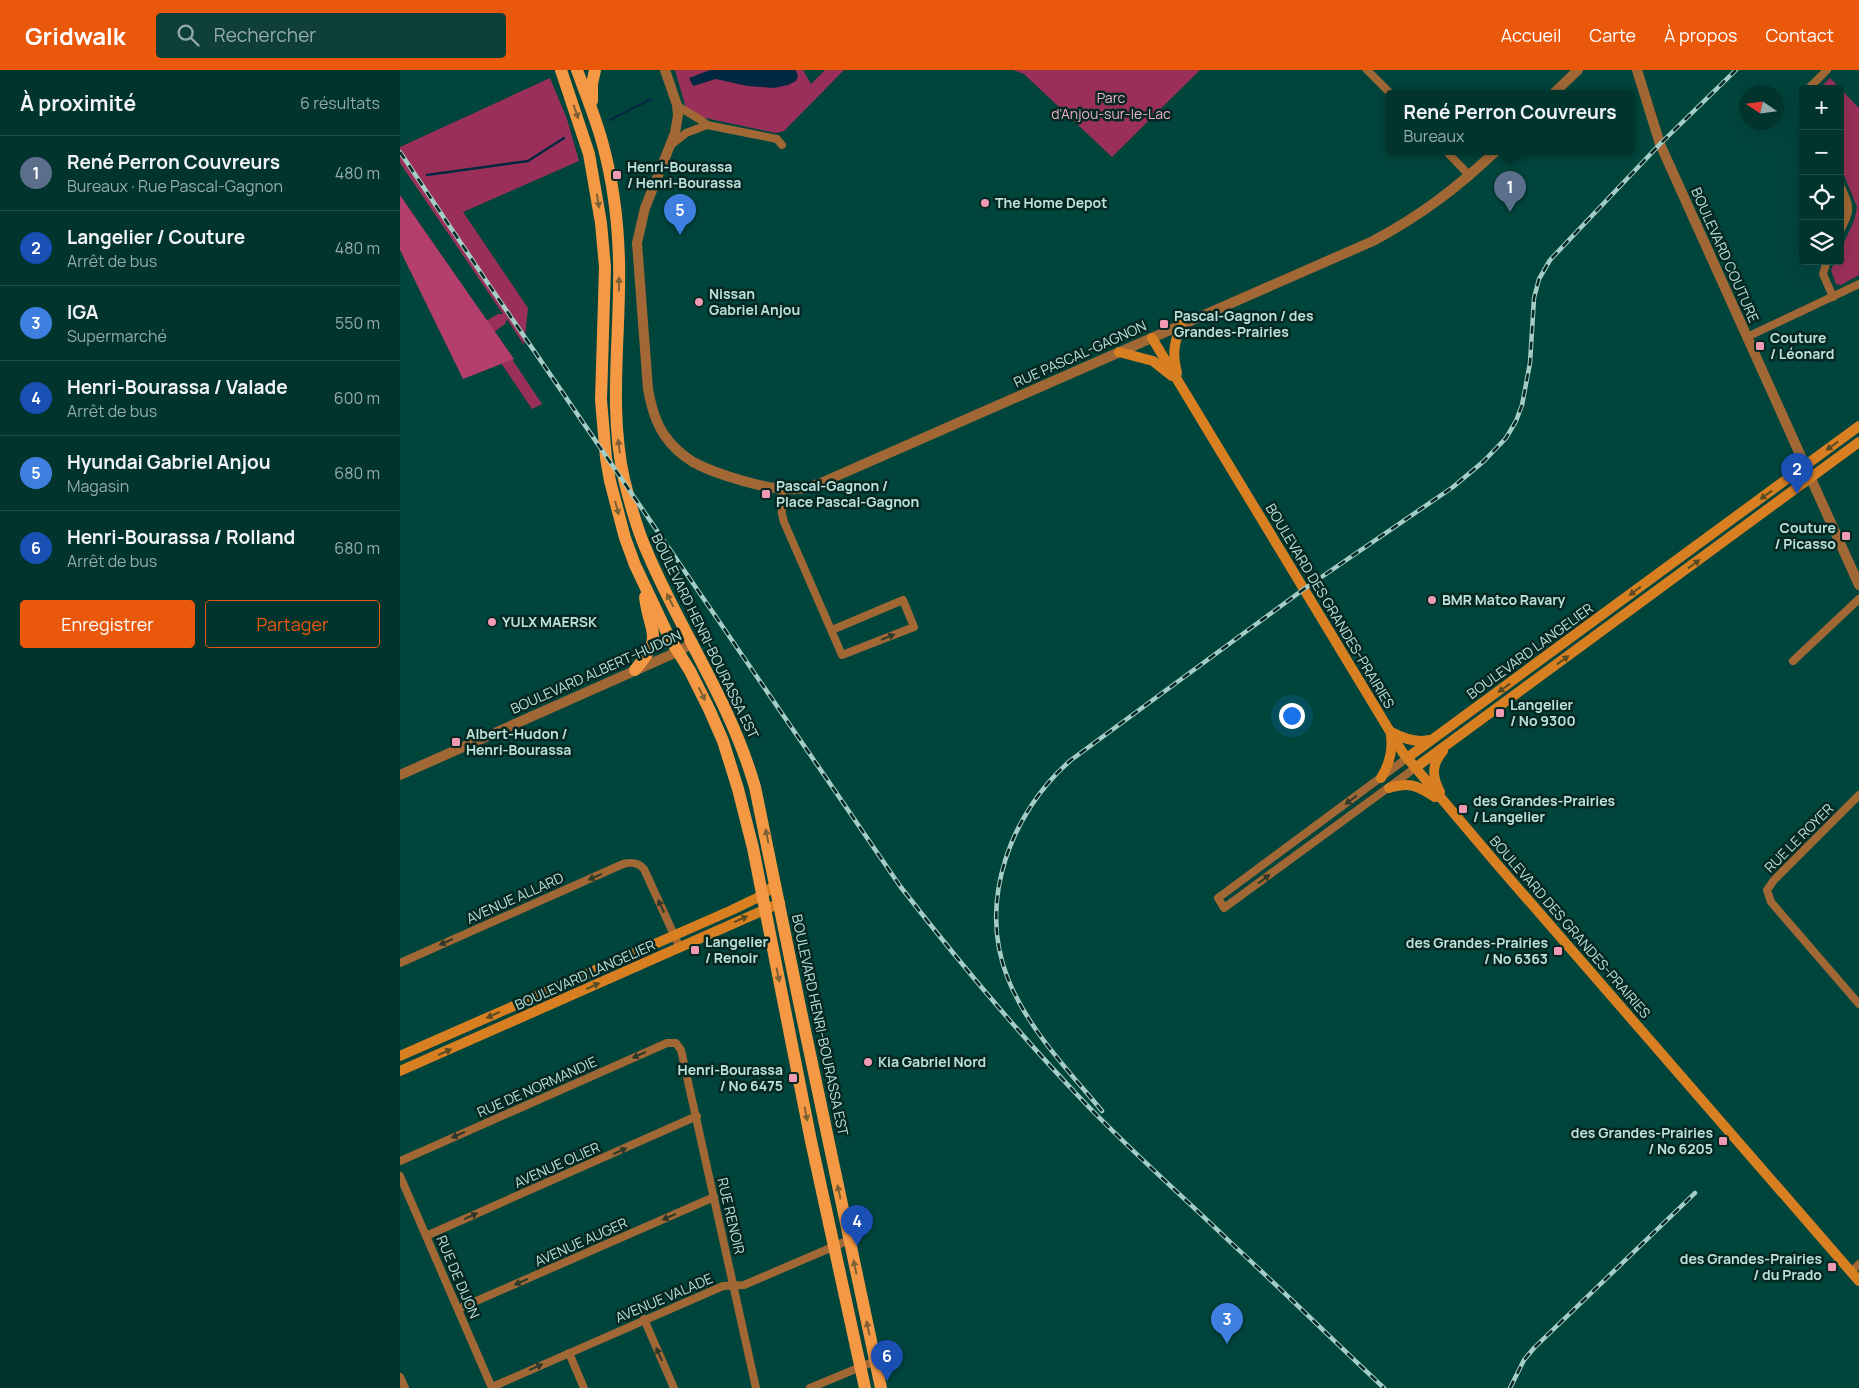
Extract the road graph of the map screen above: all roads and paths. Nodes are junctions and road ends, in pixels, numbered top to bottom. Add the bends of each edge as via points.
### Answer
1 (561, 70) edge
2 (577, 70) edge
3 (595, 70) edge
4 (665, 70) edge
5 (1367, 70) edge
6 (1578, 70) edge
7 (1637, 70) edge
8 (1827, 70) edge
9 (1812, 85) edge
10 (1387, 90) edge
11 (1557, 90) edge
12 (677, 106) junction
13 (592, 109) junction
14 (707, 125) junction
15 (672, 144) junction
16 (782, 145) dead end
17 (1450, 155) edge
18 (1492, 155) edge
19 (1470, 176) junction
20 (1844, 194) edge
21 (1844, 222) edge
22 (1825, 265) edge
23 (1859, 284) edge
24 (1833, 297) junction
25 (1181, 325) junction
26 (1747, 337) junction
27 (1152, 338) junction
28 (1119, 352) junction
29 (1178, 381) junction
30 (1859, 426) edge
31 (1859, 442) edge
32 (1805, 466) junction
33 (1810, 478) junction
34 (781, 489) junction
35 (1859, 583) edge
36 (645, 587) junction
37 (1859, 600) edge
38 (832, 630) junction
39 (693, 643) junction
40 (677, 652) junction
41 (1793, 661) dead end
42 (635, 670) junction
43 (1391, 732) junction
44 (1433, 740) junction
45 (1453, 740) junction
46 (1407, 758) junction
47 (1415, 768) junction
48 (400, 775) edge
49 (1381, 778) junction
50 (1389, 788) junction
51 (1859, 796) edge
52 (1447, 806) junction
53 (776, 884) junction
54 (761, 896) junction
55 (780, 903) junction
56 (764, 910) junction
57 (675, 935) junction
58 (680, 948) junction
59 (400, 963) edge
60 (1859, 1004) edge
61 (682, 1050) joint
62 (400, 1056) edge
63 (400, 1072) edge
64 (697, 1116) junction
65 (400, 1161) edge
66 (400, 1176) edge
67 (714, 1197) junction
68 (426, 1236) junction
69 (849, 1240) junction
70 (834, 1247) junction
71 (1859, 1264) edge
72 (1851, 1272) junction
73 (1859, 1281) edge
74 (734, 1285) junction
75 (458, 1310) junction
76 (644, 1319) junction
77 (569, 1353) junction
78 (875, 1361) junction
79 (860, 1366) junction
80 (400, 1377) edge
81 (492, 1387) edge
82 (405, 1388) edge
83 (584, 1388) edge
84 (674, 1388) edge
85 (756, 1388) edge
86 (810, 1388) edge
87 (865, 1388) edge
88 (881, 1388) edge

1 -> 36 main road, BOULEVARD HENRI-BOURASSA EST via 589,154 601,223 605,274 601,400 606,458 625,538
2 - 13 main road, BOULEVARD HENRI-BOURASSA EST
3 - 13 main road
4 - 12 street
5 - 10 street
6 - 11 street
7 - 26 street, BOULEVARD COUTURE via 1660,144
8 - 9 street
12 - 14 street
12 - 15 street
39 -> 13 main road, BOULEVARD HENRI-BOURASSA EST via 647,552 624,477 617,429 618,241 608,163
14 - 15 street via 686,133
14 - 16 street via 777,139
15 - 34 street, RUE PASCAL-GAGNON via 644,208 638,232 637,253 652,410 664,436 693,461 718,472
17 - 19 street
18 - 19 street, RUE PASCAL-GAGNON
19 - 25 street, RUE PASCAL-GAGNON via 1431,206 1373,240
20 - 21 street via 1849,210
22 - 24 street via 1823,274
23 - 24 street
24 - 26 street
25 - 27 street, RUE PASCAL-GAGNON
25 - 29 main road via 1173,359
26 - 32 street, BOULEVARD COUTURE
27 - 28 street, RUE PASCAL-GAGNON
27 - 29 main road, BOULEVARD DES GRANDES-PRAIRIES
28 - 29 main road via 1152,361
28 - 34 street, RUE PASCAL-GAGNON via 823,482 798,489
29 - 43 main road, BOULEVARD DES GRANDES-PRAIRIES
30 -> 32 main road, BOULEVARD LANGELIER
31 - 33 main road, BOULEVARD LANGELIER
32 - 33 street, BOULEVARD COUTURE
32 -> 44 main road, BOULEVARD LANGELIER
33 - 35 street, BOULEVARD COUTURE
45 -> 33 main road, BOULEVARD LANGELIER
34 - 38 street via 784,522
36 - 40 main road, BOULEVARD HENRI-BOURASSA EST
36 - 42 main road via 654,641
37 - 41 street
38 -> 38 street via 842,655 914,627 903,600
39 - 40 street, BOULEVARD ALBERT-HUDON
53 -> 39 main road, BOULEVARD HENRI-BOURASSA EST via 759,801 746,757 730,716
40 - 42 street, BOULEVARD ALBERT-HUDON
40 -> 54 main road, BOULEVARD HENRI-BOURASSA EST via 700,690 723,740 749,831
42 - 48 street, BOULEVARD ALBERT-HUDON
43 - 44 main road via 1405,739
43 - 46 main road, BOULEVARD DES GRANDES-PRAIRIES
43 - 49 main road via 1392,744
44 - 46 main road, BOULEVARD LANGELIER
45 - 47 main road, BOULEVARD LANGELIER
45 - 52 main road via 1439,755 1432,770
46 - 47 main road, BOULEVARD DES GRANDES-PRAIRIES
46 - 49 street, BOULEVARD LANGELIER
47 - 50 street, BOULEVARD LANGELIER
47 - 52 main road, BOULEVARD DES GRANDES-PRAIRIES
49 -> 50 street, BOULEVARD LANGELIER via 1218,898 1224,908
50 - 52 main road via 1412,784
51 - 60 street, RUE LE ROYER via 1767,890 1771,902
52 - 72 main road, BOULEVARD DES GRANDES-PRAIRIES
53 - 54 main road, BOULEVARD LANGELIER
53 - 55 main road, BOULEVARD HENRI-BOURASSA EST
54 - 56 main road, BOULEVARD HENRI-BOURASSA EST
54 - 57 main road, BOULEVARD LANGELIER
55 - 56 main road, BOULEVARD LANGELIER
69 -> 55 main road, BOULEVARD HENRI-BOURASSA EST
58 -> 56 main road, BOULEVARD LANGELIER
56 -> 70 main road, BOULEVARD HENRI-BOURASSA EST
57 - 58 street
57 -> 59 street, AVENUE ALLARD via 640,865 635,862 623,864
57 -> 62 main road, BOULEVARD LANGELIER
63 -> 58 main road, BOULEVARD LANGELIER
61 - 64 street, RUE RENOIR
61 -> 65 street, RUE DE NORMANDIE via 676,1043 667,1043
64 - 67 street, RUE RENOIR
68 -> 64 street, AVENUE OLIER
66 - 68 street, RUE DE DIJON
67 - 74 street, RUE RENOIR
67 -> 75 street, AVENUE AUGER
68 - 75 street, RUE DE DIJON
69 - 70 street, AVENUE VALADE
78 -> 69 main road, BOULEVARD HENRI-BOURASSA EST
70 - 74 street, AVENUE VALADE via 744,1284
70 - 79 main road, BOULEVARD HENRI-BOURASSA EST
71 - 72 street
72 - 73 main road, BOULEVARD DES GRANDES-PRAIRIES
74 - 76 street, AVENUE VALADE via 722,1286
74 - 85 street, RUE RENOIR
75 - 81 street, RUE DE DIJON
76 - 77 street, AVENUE VALADE
84 -> 76 street
81 -> 77 street, AVENUE VALADE
77 - 83 street
78 - 79 street
78 - 88 main road, BOULEVARD HENRI-BOURASSA EST
79 - 86 street
79 - 87 main road, BOULEVARD HENRI-BOURASSA EST
80 - 82 street

